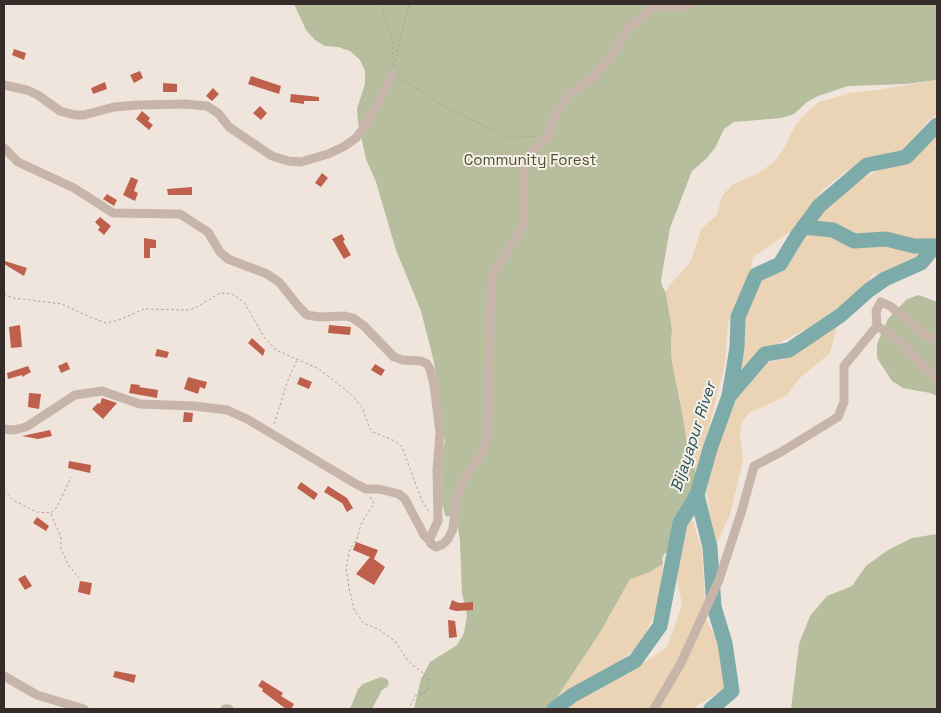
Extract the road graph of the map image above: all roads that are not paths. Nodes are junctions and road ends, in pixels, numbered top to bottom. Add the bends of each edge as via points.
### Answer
1 (690, 4) edge
2 (392, 74) road end
3 (4, 85) edge
4 (4, 148) edge
5 (877, 326) junction
6 (937, 336) edge
7 (937, 380) edge
8 (4, 429) edge
9 (430, 541) junction
10 (4, 676) edge
11 (84, 709) edge
12 (225, 709) edge
13 (229, 709) edge
14 (654, 709) edge

1 - 9 street via 654,7 628,28 613,54 593,78 570,93 550,124 548,136 524,159 524,224 491,278 488,432 482,453 463,481 456,499 451,534 436,547
2 - 3 street via 357,137 328,154 301,162 272,156 229,127 218,113 207,106 138,105 75,115 60,111 27,90
4 - 9 street via 18,162 74,188 113,214 180,214 208,232 228,259 279,282 307,315 353,318 394,357 421,360 427,364 434,385 440,433 438,519
5 - 6 street via 876,311 881,302 929,338
5 - 7 street via 900,341
5 - 14 street via 844,366 844,402 838,417 754,466 719,580 680,664
8 - 9 street via 26,427 75,395 102,391 140,404 227,410 247,418 366,489 379,488 402,496
10 - 11 street via 37,695
12 - 13 street

